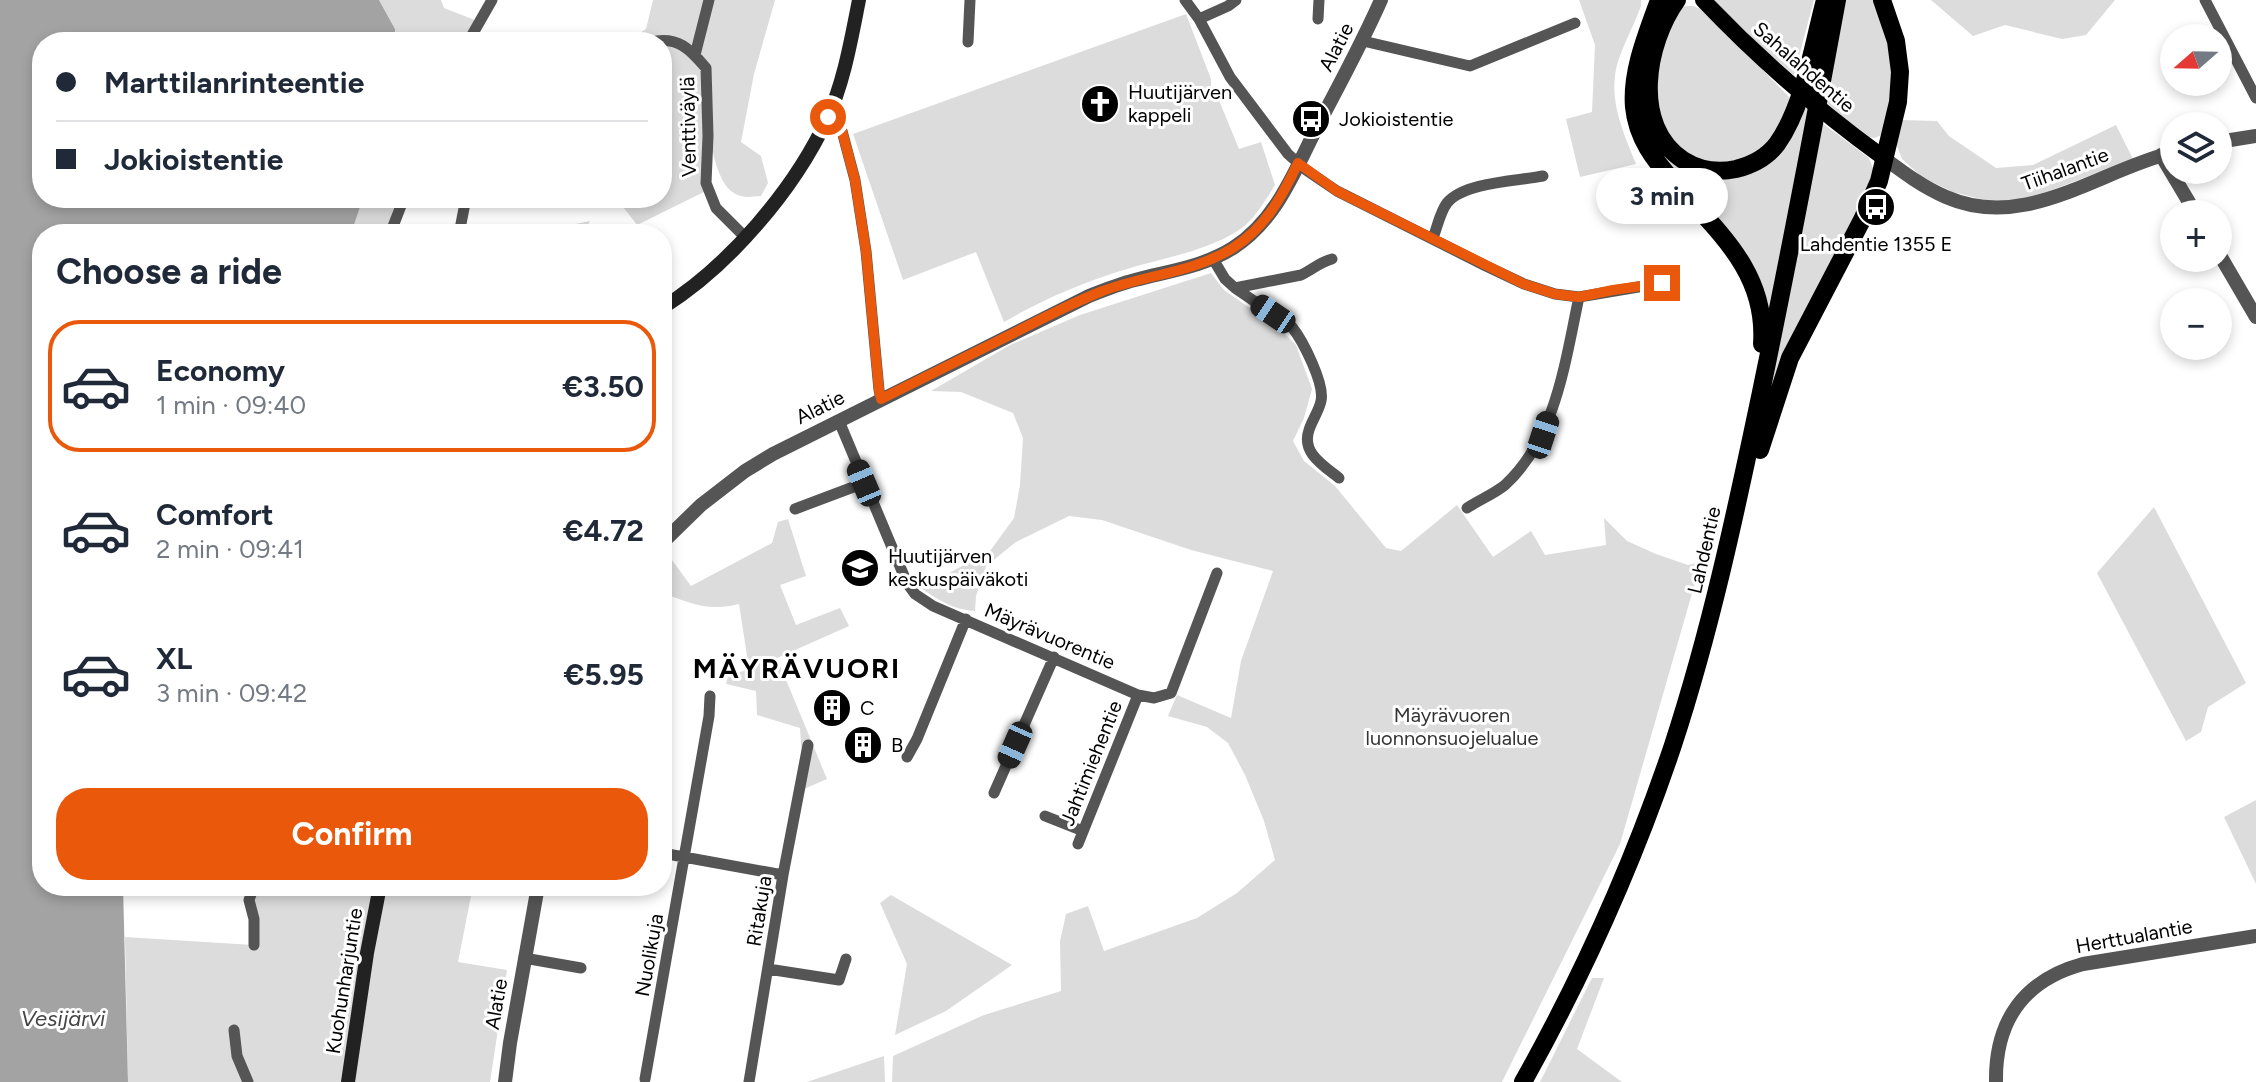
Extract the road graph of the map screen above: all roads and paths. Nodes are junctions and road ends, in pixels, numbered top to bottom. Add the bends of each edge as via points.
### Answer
1 (492, 0) edge
2 (709, 0) edge
3 (859, 0) edge
4 (970, 0) edge
5 (1185, 0) edge
6 (1236, 0) edge
7 (1319, 0) edge
8 (1381, 0) edge
9 (1659, 0) edge
10 (1677, 0) edge
11 (1703, 0) edge
12 (1825, 0) edge
13 (1837, 0) edge
14 (1882, 0) edge
15 (2205, 0) edge
16 (1199, 19) junction
17 (1318, 19) dead end
18 (1575, 23) dead end
19 (474, 32) edge
20 (672, 40) edge
21 (1363, 41) junction
22 (968, 42) dead end
23 (695, 55) junction
24 (2256, 98) edge
25 (828, 117) junction
26 (2256, 136) edge
27 (2232, 140) edge
28 (2160, 156) edge
29 (1884, 158) junction
30 (1298, 163) junction
31 (1543, 176) dead end
32 (745, 237) junction
33 (1433, 238) junction
34 (1213, 259) junction
35 (1332, 259) dead end
36 (2230, 272) edge
37 (1662, 283) dead end
38 (1235, 288) junction
39 (1579, 297) junction
40 (672, 301) edge
41 (2256, 317) edge
42 (881, 399) junction
43 (839, 421) junction
44 (1339, 478) dead end
45 (864, 483) junction
46 (1742, 486) junction
47 (1467, 508) dead end
48 (795, 509) dead end
49 (672, 533) edge
50 (1726, 554) junction
51 (1217, 573) dead end
52 (966, 619) junction
53 (1054, 657) junction
54 (1138, 695) junction
55 (710, 696) dead end
56 (808, 745) dead end
57 (907, 757) dead end
58 (994, 793) dead end
59 (1045, 816) dead end
60 (1083, 831) junction
61 (1078, 844) dead end
62 (672, 855) edge
63 (685, 857) junction
64 (783, 875) junction
65 (250, 896) edge
66 (378, 896) edge
67 (536, 896) edge
68 (2256, 936) edge
69 (254, 945) dead end
70 (524, 958) junction
71 (846, 959) dead end
72 (581, 968) dead end
73 (768, 969) junction
74 (234, 1030) dead end
75 (645, 1079) dead end
76 (248, 1082) edge
77 (348, 1082) edge
78 (505, 1082) edge
79 (749, 1082) edge
80 (1523, 1082) edge
81 (1996, 1082) edge

1 - 19 street
2 - 23 street
3 - 25 main road via 847,61
4 - 22 street
5 - 16 street
6 - 16 street
7 - 17 street
8 - 21 street, Alatie
9 - 46 highway via 1634,81 1638,128 1653,158 1746,267 1762,316
10 - 12 highway via 1651,68 1652,116 1678,157 1697,167 1726,171 1754,163 1781,136 1797,103
11 - 29 main road, Sahalahdentie via 1773,69
13 - 46 highway, Lahdentie
14 - 29 highway via 1900,72
15 - 24 street
16 - 30 street via 1230,77
18 - 21 street via 1470,66
20 - 23 street, Venttiväylä
21 - 30 street, Alatie
23 - 32 street, Venttiväylä via 706,68 706,183 716,208
25 - 32 main road via 810,151
25 - 42 street via 842,131 855,180
26 - 27 street
28 - 29 street, Tiihalantie via 2046,200 1999,209 1948,199
29 - 50 highway via 1862,220 1790,358
30 - 33 street via 1337,191
30 - 34 street, Alatie via 1270,215 1251,235
31 - 33 street via 1460,193 1448,202
32 - 40 main road
33 - 39 street via 1524,284
34 - 38 street
34 - 42 street, Alatie via 1089,296
35 - 38 street via 1301,275
36 - 41 street
37 - 39 street
38 - 44 street via 1299,335 1322,400 1307,433 1307,446
39 - 47 street via 1563,375 1543,435 1503,486
42 - 43 street, Alatie
43 - 45 street, Mäyrävuorentie
43 - 49 street, Alatie via 745,471
45 - 48 street
45 - 52 street, Mäyrävuorentie via 915,594
46 - 50 highway, Lahdentie
50 - 80 highway, Lahdentie via 1691,688 1625,874
51 - 54 street, Mäyrävuorentie via 1171,693
52 - 53 street, Mäyrävuorentie
52 - 57 street
53 - 54 street, Mäyrävuorentie
53 - 58 street
54 - 60 street, Jahtimiehentie
55 - 63 street, Nuolikuja
56 - 64 street, Ritakuja
59 - 60 street
60 - 61 street, Jahtimiehentie
62 - 63 street
63 - 64 street
63 - 75 street, Nuolikuja
64 - 73 street, Ritakuja
65 - 69 street
66 - 77 main road, Kuohunharjuntie
67 - 70 street, Alatie
68 - 81 street, Herttualantie via 2083,964 2043,980 2008,1018 1999,1039
70 - 72 street
70 - 78 street, Alatie
71 - 73 street via 839,980
73 - 79 street, Ritakuja
74 - 76 street

